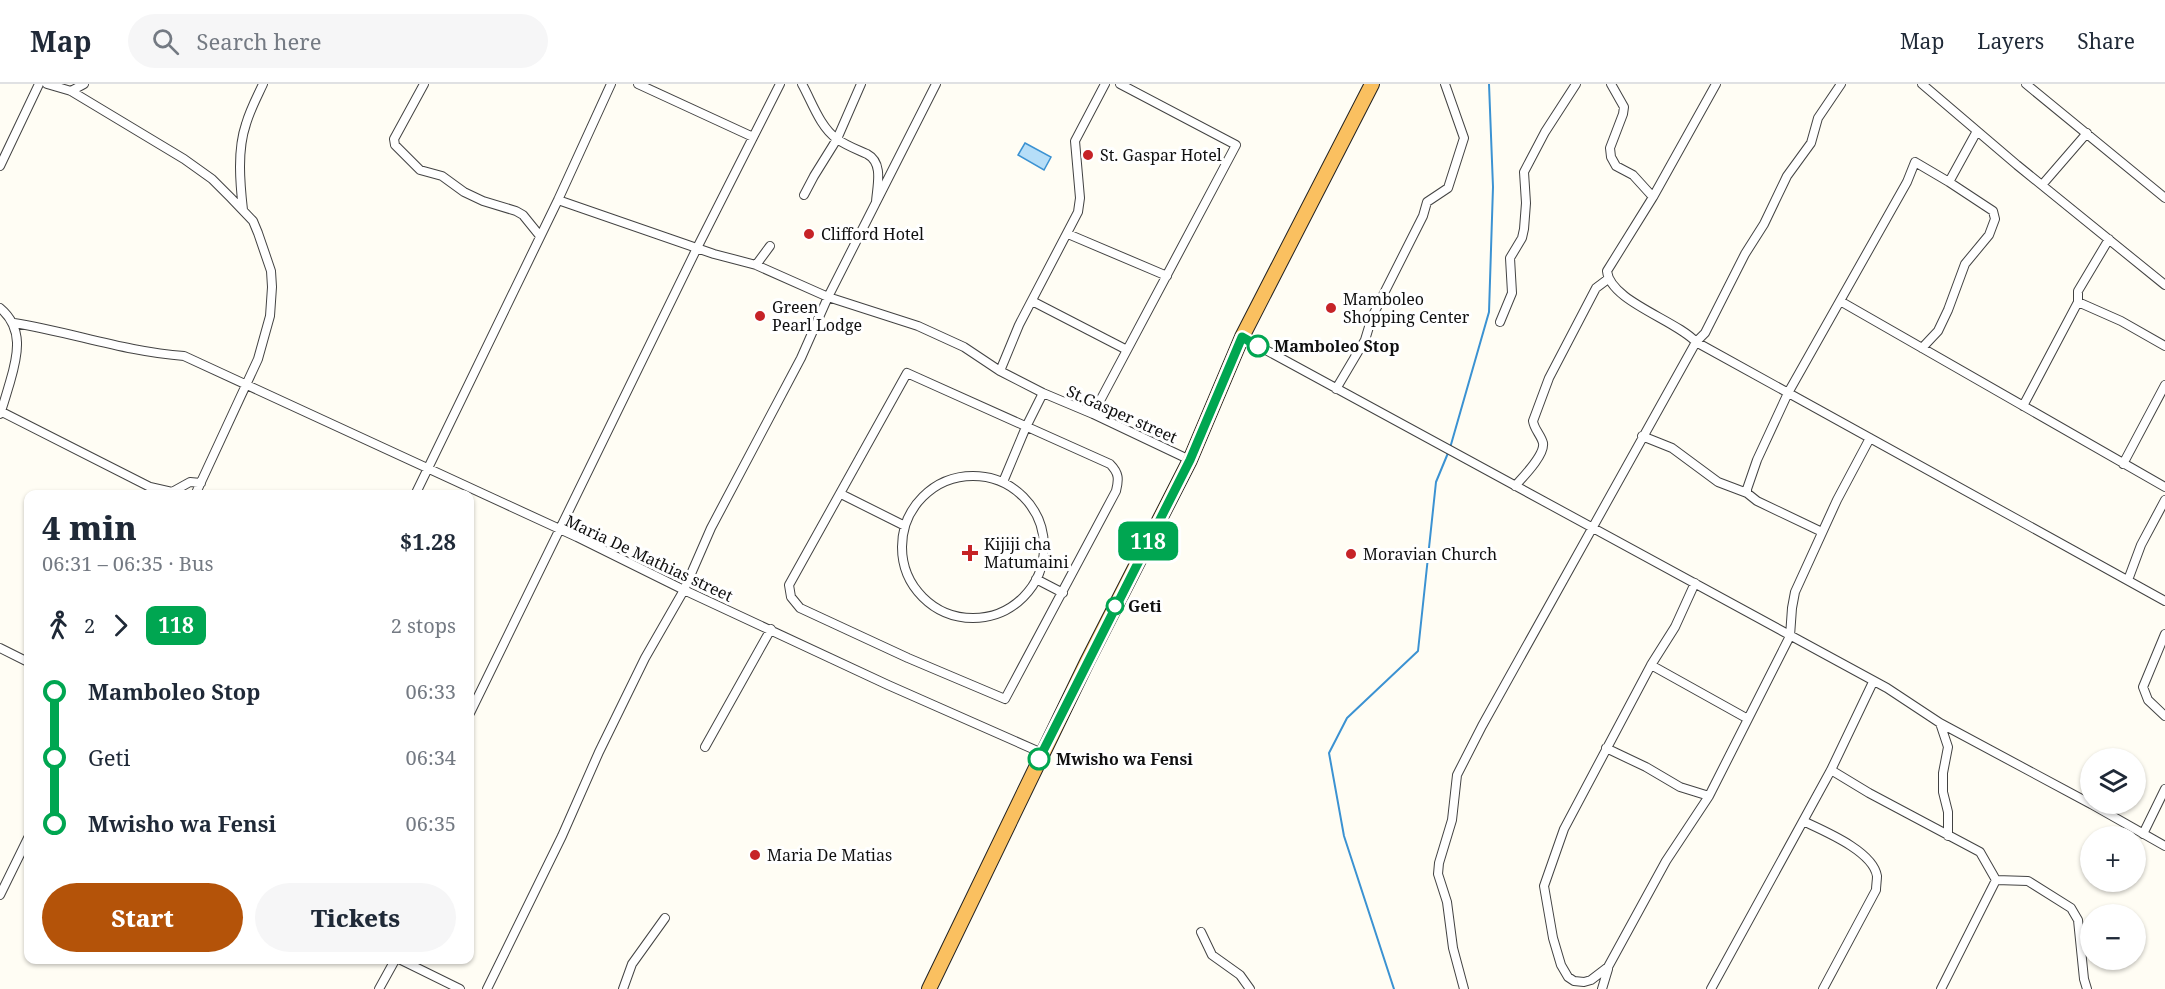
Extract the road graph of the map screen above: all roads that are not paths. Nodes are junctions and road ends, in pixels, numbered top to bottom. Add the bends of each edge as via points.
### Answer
1 (39, 84) edge
2 (47, 84) edge
3 (84, 84) edge
4 (263, 84) edge
5 (424, 84) edge
6 (611, 84) edge
7 (638, 84) edge
8 (780, 84) edge
9 (802, 84) edge
10 (861, 84) edge
11 (936, 84) edge
12 (1105, 84) edge
13 (1120, 84) edge
14 (1372, 84) edge
15 (1444, 84) edge
16 (1575, 84) edge
17 (1611, 84) edge
18 (1716, 84) edge
19 (1841, 84) edge
20 (1922, 84) edge
21 (2026, 84) edge
22 (70, 91) junction
23 (1977, 131) junction
24 (2087, 132) junction
25 (753, 137) junction
26 (837, 139) junction
27 (0, 166) edge
28 (1949, 182) junction
29 (2042, 185) junction
30 (804, 195) dead end
31 (1653, 197) junction
32 (2165, 198) edge
33 (558, 200) junction
34 (876, 206) junction
35 (243, 210) junction
36 (1068, 234) junction
37 (540, 236) junction
38 (2109, 239) junction
39 (770, 246) dead end
40 (697, 248) junction
41 (756, 265) junction
42 (1167, 276) junction
43 (1608, 279) junction
44 (2165, 285) edge
45 (828, 297) junction
46 (1032, 300) junction
47 (1840, 301) junction
48 (2078, 302) junction
49 (0, 308) edge
50 (1500, 322) dead end
51 (14, 323) junction
52 (1242, 337) junction
53 (1696, 342) junction
54 (2165, 346) edge
55 (1922, 348) junction
56 (1127, 350) junction
57 (1000, 371) junction
58 (246, 385) junction
59 (2165, 385) edge
60 (1336, 388) junction
61 (1043, 393) junction
62 (1788, 393) junction
63 (2023, 406) junction
64 (0, 412) edge
65 (1093, 414) junction
66 (1026, 427) junction
67 (1642, 436) junction
68 (1870, 438) junction
69 (1190, 460) junction
70 (2123, 464) junction
71 (428, 469) junction
72 (1002, 482) junction
73 (201, 483) junction
74 (1515, 486) junction
75 (2165, 487) edge
76 (163, 490) edge
77 (176, 490) edge
78 (198, 490) edge
79 (418, 490) edge
80 (473, 490) edge
81 (474, 490) edge
82 (1747, 493) junction
83 (841, 494) junction
84 (2165, 500) edge
85 (905, 526) junction
86 (1593, 526) junction
87 (559, 530) junction
88 (1822, 531) junction
89 (1036, 579) junction
90 (2128, 580) junction
91 (1695, 583) junction
92 (684, 590) junction
93 (1063, 593) junction
94 (2165, 601) edge
95 (771, 629) junction
96 (2165, 634) edge
97 (1791, 636) junction
98 (0, 648) edge
99 (24, 660) edge
100 (1651, 665) junction
101 (1873, 682) junction
102 (474, 706) edge
103 (2165, 716) edge
104 (1748, 719) junction
105 (1940, 723) junction
106 (705, 747) dead end
107 (1606, 748) junction
108 (1042, 753) junction
109 (1831, 770) junction
110 (2165, 789) edge
111 (1709, 796) junction
112 (2080, 798) edge
113 (2108, 814) edge
114 (1803, 821) junction
115 (2129, 826) edge
116 (2146, 828) edge
117 (1948, 836) junction
118 (2146, 836) edge
119 (24, 846) edge
120 (2165, 846) edge
121 (1996, 880) junction
122 (0, 895) edge
123 (665, 918) dead end
124 (1201, 932) dead end
125 (392, 964) edge
126 (409, 964) edge
127 (1608, 967) junction
128 (379, 989) edge
129 (460, 989) edge
130 (487, 989) edge
131 (623, 989) edge
132 (929, 989) edge
133 (1250, 989) edge
134 (1464, 989) edge
135 (1602, 989) edge
136 (1711, 989) edge
137 (1823, 989) edge
138 (1941, 989) edge
139 (2087, 989) edge

1 - 27 street
2 - 22 street
3 - 22 street
4 - 35 street via 242,140
5 - 37 street via 394,139 395,145 420,170 442,176 464,192 523,215
6 - 33 street
7 - 25 street
8 - 25 street
9 - 26 street
10 - 26 street
11 - 34 street
12 - 36 street via 1075,141 1080,206
13 - 42 street via 1236,145
14 - 52 highway
15 - 60 street via 1464,138 1448,188 1427,202 1372,316 1365,340
16 - 50 street via 1524,171 1524,229 1510,258 1512,293
17 - 31 street via 1624,106 1610,147 1611,157 1616,166 1637,179
18 - 31 street
19 - 53 street via 1818,118 1811,143 1787,176 1705,333
20 - 23 street
21 - 24 street
22 - 35 street via 184,159 212,179
23 - 28 street
23 - 29 street
24 - 29 street
24 - 32 street
25 - 40 street
26 - 30 street
26 - 34 street via 874,161 878,174
28 - 47 street via 1915,162
28 - 55 street via 1993,212 1995,219 1989,235 1965,264 1938,331
29 - 38 street
31 - 43 street via 1610,265
33 - 37 street
33 - 40 street, St.Gasper street
34 - 45 street
35 - 58 street via 258,233 273,288 270,316
36 - 42 street
36 - 46 street
37 - 71 street
38 - 44 street
38 - 48 street via 2078,291
39 - 41 street
40 - 41 street, St.Gasper street
40 - 87 street
41 - 45 street, St.Gasper street
42 - 56 street
43 - 53 street via 1620,292
43 - 74 street via 1596,288 1549,378 1533,421 1543,448
45 - 57 street, St.Gasper street via 918,326 964,347
45 - 92 street via 801,358 711,528
46 - 56 street
46 - 57 street
47 - 55 street
47 - 62 street
48 - 54 street
48 - 63 street
49 - 51 street
51 - 58 street, Maria De Mathias street via 154,354 184,356
51 - 64 street via 17,363
52 - 60 street
52 - 69 highway
53 - 62 street
53 - 67 street
55 - 63 street
56 - 65 street
57 - 61 street, St.Gasper street
58 - 71 street, Maria De Mathias street
58 - 73 street
59 - 70 street
60 - 74 street
61 - 65 street, St.Gasper street
61 - 66 street
62 - 68 street
62 - 82 street via 1757,460
63 - 70 street
64 - 76 street
65 - 69 street, St.Gasper street
66 - 72 street
66 - 83 street via 907,373
66 - 93 street via 1110,464 1119,480
67 - 82 street via 1672,448 1718,482
67 - 86 street
68 - 88 street
68 - 90 street
69 - 108 highway
70 - 75 street
71 - 79 street
71 - 80 street, Maria De Mathias street
72 - 85 street via 979,476 955,478 933,488 916,505
72 - 89 street via 1017,490 1040,523 1044,547
73 - 77 street via 190,482
73 - 78 street
74 - 86 street
81 - 87 street, Maria De Mathias street
82 - 88 street
83 - 85 street
83 - 93 street via 789,585 791,597 800,608 908,658 1005,699
84 - 90 street
85 - 89 street via 904,564 911,582 922,597 955,615 974,618 1011,607
86 - 91 street
86 - 134 street via 1457,775 1452,820 1438,874
87 - 92 street, Maria De Mathias street
87 - 102 street
88 - 97 street via 1795,592
89 - 93 street
90 - 94 street
91 - 97 street
91 - 100 street via 1675,627
92 - 95 street, Maria De Mathias street
92 - 130 street via 645,658
95 - 106 street
95 - 108 street, Maria De Mathias street
96 - 103 street via 2143,687 2148,700
97 - 101 street
97 - 104 street
98 - 99 street
100 - 104 street
100 - 107 street
101 - 105 street
101 - 109 street
104 - 111 street
105 - 112 street
105 - 117 street via 1948,747 1943,774
107 - 111 street via 1680,787
107 - 127 street via 1564,829 1544,886 1553,938 1568,977 1584,982
108 - 132 highway
109 - 114 street
109 - 117 street
110 - 116 street
111 - 127 street via 1666,861
113 - 115 street
114 - 136 street
114 - 137 street via 1858,852 1872,865 1876,876 1876,890
117 - 121 street via 1980,852
118 - 120 street
119 - 122 street
121 - 138 street
121 - 139 street via 2028,881 2071,908 2078,920
123 - 131 street via 632,964
124 - 133 street via 1212,955 1240,975
125 - 128 street
126 - 129 street
127 - 135 street

